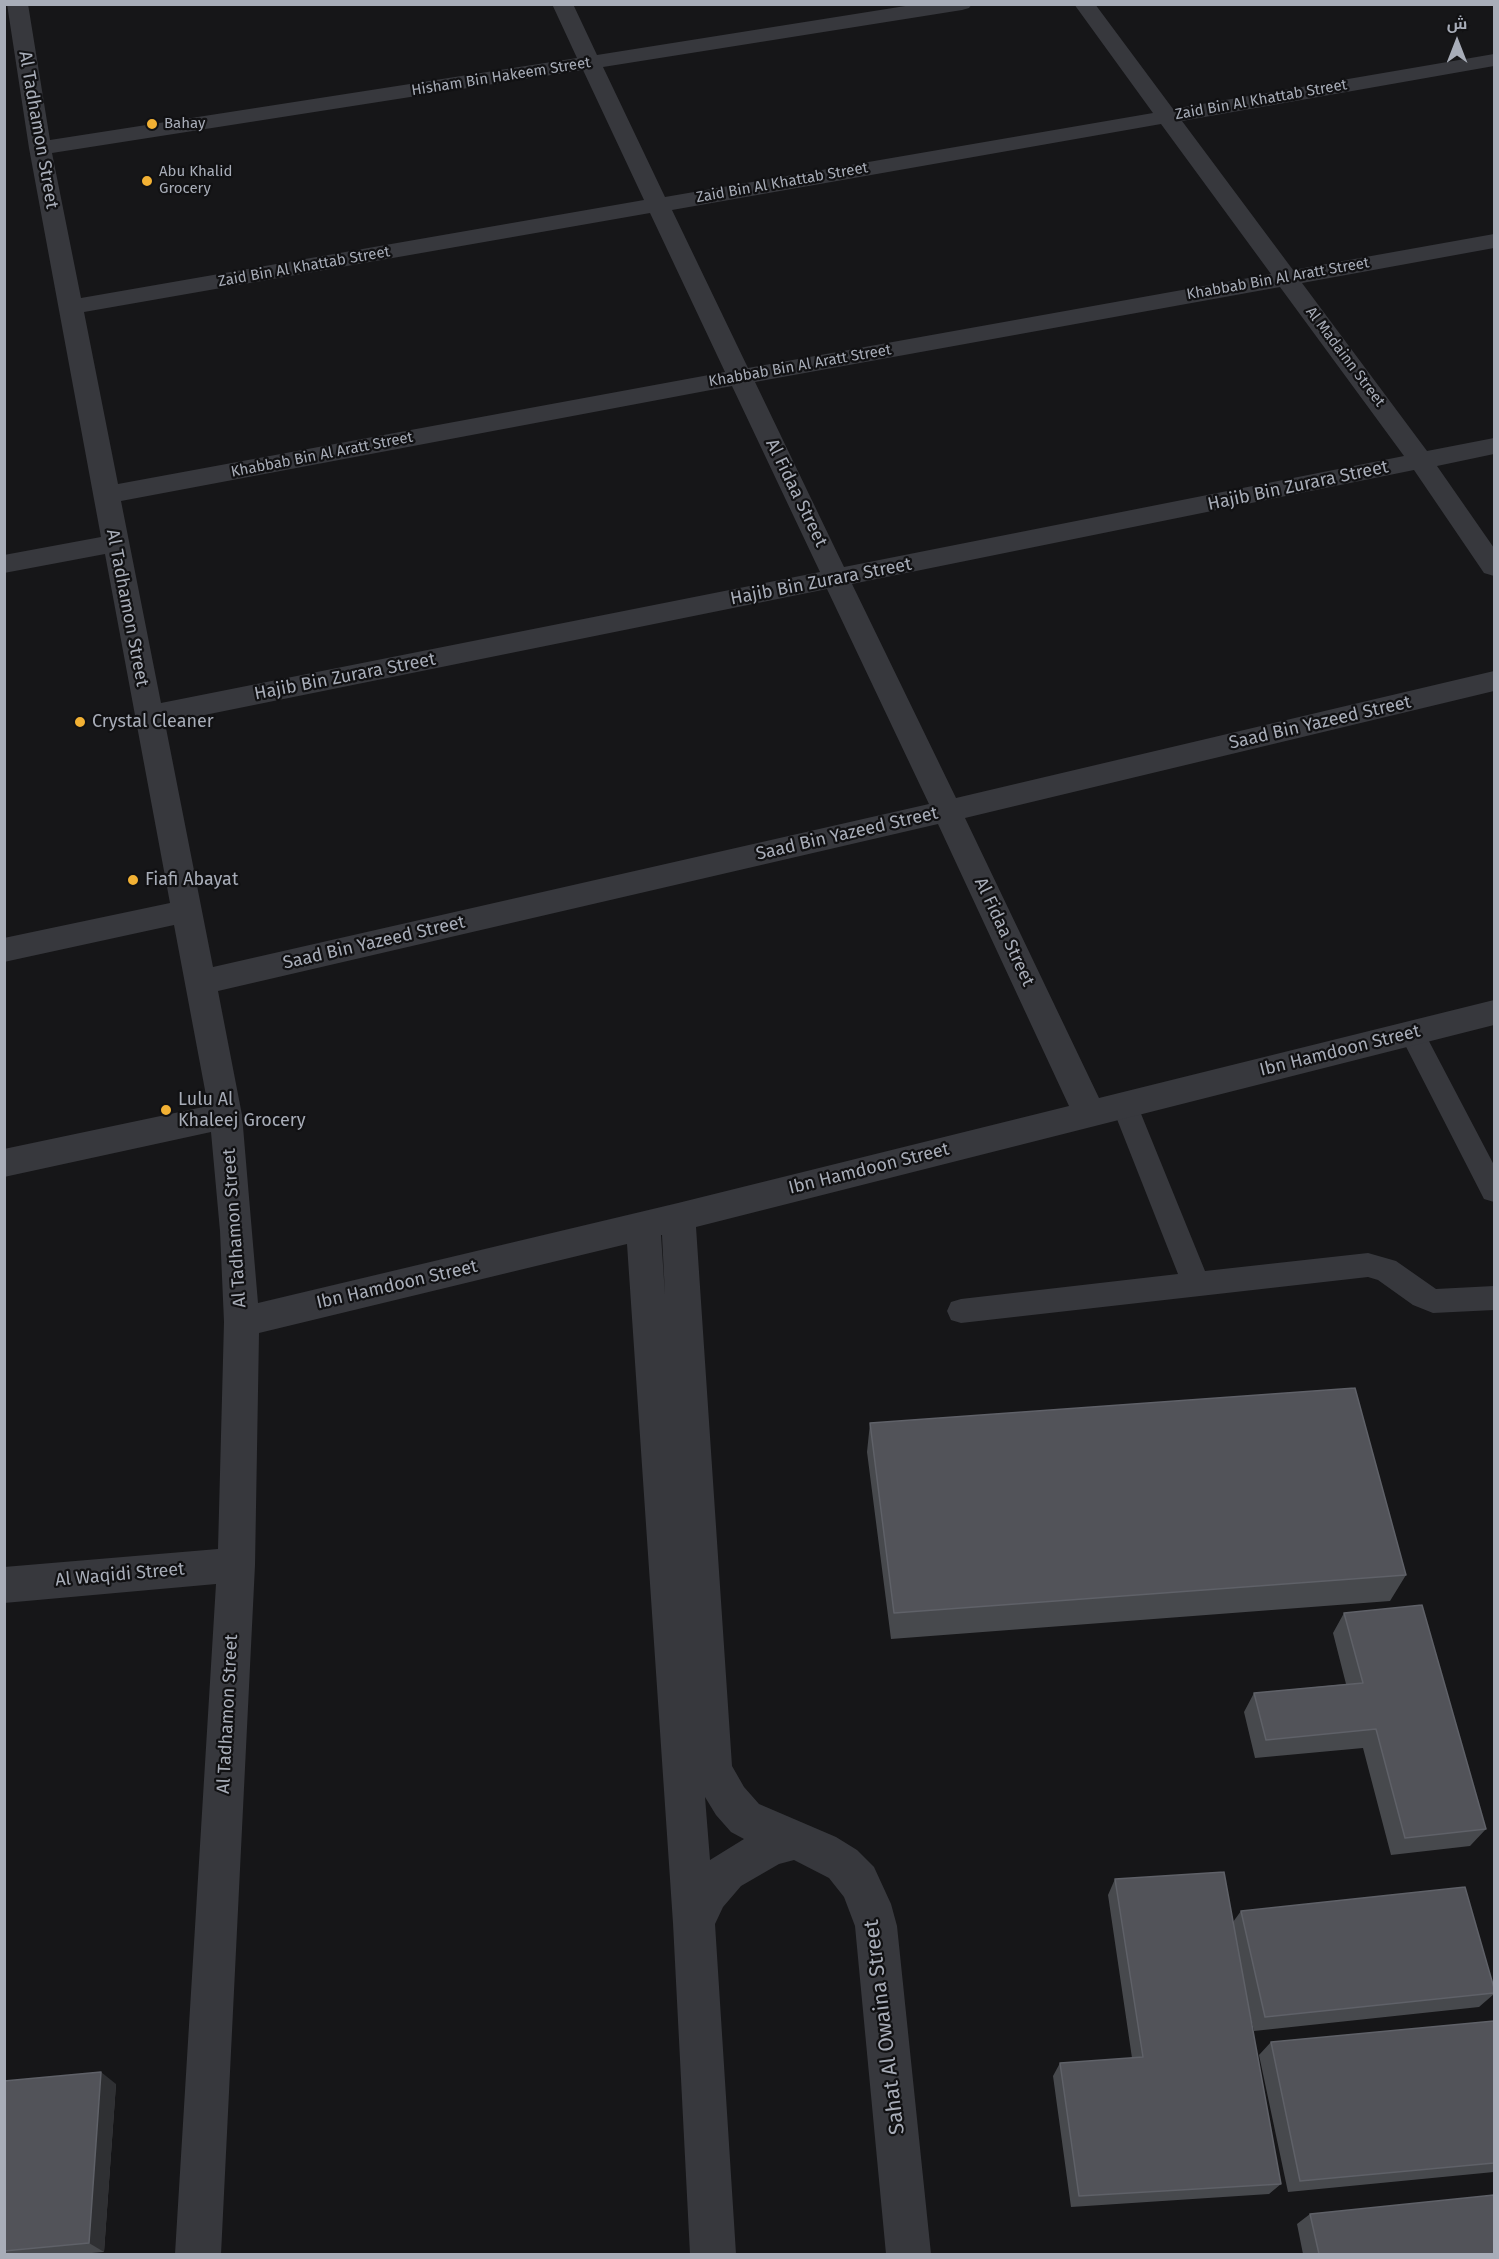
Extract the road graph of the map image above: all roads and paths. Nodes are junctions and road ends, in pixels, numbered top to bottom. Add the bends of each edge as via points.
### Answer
1 (17, 4) edge
2 (562, 4) edge
3 (962, 4) edge
4 (1084, 4) edge
5 (1494, 60) edge
6 (590, 63) junction
7 (1167, 116) junction
8 (40, 148) junction
9 (658, 205) junction
10 (1494, 241) edge
11 (1286, 277) junction
12 (70, 307) junction
13 (740, 377) junction
14 (1494, 446) edge
15 (1421, 460) junction
16 (106, 495) junction
17 (116, 543) junction
18 (4, 564) edge
19 (1494, 567) edge
20 (837, 579) junction
21 (1494, 681) edge
22 (148, 716) junction
23 (947, 811) junction
24 (186, 911) junction
25 (4, 950) edge
26 (199, 983) junction
27 (1494, 1013) edge
28 (1412, 1033) junction
29 (1125, 1104) junction
30 (1089, 1113) junction
31 (226, 1114) junction
32 (4, 1162) edge
33 (1494, 1191) edge
34 (678, 1217) junction
35 (642, 1226) junction
36 (1196, 1284) junction
37 (1494, 1298) edge
38 (961, 1311) dead end
39 (242, 1322) junction
40 (236, 1565) junction
41 (4, 1585) edge
42 (794, 1840) junction
43 (694, 1923) junction
44 (198, 2254) edge
45 (713, 2254) edge
46 (909, 2254) edge

1 - 8 street, Al Tadhamon Street
2 - 6 street, Al Fidaa Street
3 - 6 street, Hisham Bin Hakeem Street
4 - 7 street, Al Madainn Street
5 - 7 street, Zaid Bin Al Khattab Street
6 - 8 street, Hisham Bin Hakeem Street
6 - 9 street, Al Fidaa Street
7 - 9 street, Zaid Bin Al Khattab Street
7 - 11 street, Al Madainn Street
8 - 12 street, Al Tadhamon Street
9 - 12 street, Zaid Bin Al Khattab Street
9 - 13 street, Al Fidaa Street
10 - 11 street, Khabbab Bin Al Aratt Street
11 - 13 street, Khabbab Bin Al Aratt Street
11 - 15 street, Al Madainn Street
12 - 16 street, Al Tadhamon Street
13 - 16 street, Khabbab Bin Al Aratt Street
13 - 20 street, Al Fidaa Street
14 - 15 street, Hajib Bin Zurara Street
15 - 19 street, Al Madainn Street
15 - 20 street, Hajib Bin Zurara Street
16 - 17 street, Al Tadhamon Street
17 - 18 street
17 - 22 street, Al Tadhamon Street
20 - 22 street, Hajib Bin Zurara Street
20 - 23 street, Al Fidaa Street
21 - 23 street, Saad Bin Yazeed Street
22 - 24 street, Al Tadhamon Street
23 - 26 street, Saad Bin Yazeed Street
23 - 30 street, Al Fidaa Street
24 - 25 street
24 - 26 street, Al Tadhamon Street
26 - 31 street, Al Tadhamon Street
27 - 28 street, Ibn Hamdoon Street
28 - 29 street, Ibn Hamdoon Street
28 - 33 lane
29 - 30 street, Ibn Hamdoon Street
29 - 36 lane
30 - 34 street, Ibn Hamdoon Street
31 - 32 street
31 - 39 street, Al Tadhamon Street
34 - 35 street, Ibn Hamdoon Street
34 - 42 street, Sahat Al Owaina Street via 712,1766 730,1801 745,1818
35 - 39 street, Ibn Hamdoon Street
35 - 43 street
36 - 37 lane via 1368,1265 1386,1270 1433,1301
36 - 38 lane
39 - 40 street, Al Tadhamon Street
40 - 41 street, Al Waqidi Street
40 - 44 street, Al Tadhamon Street
42 - 43 street via 771,1846 727,1872 708,1892
42 - 46 street, Sahat Al Owaina Street via 843,1864 859,1882 870,1904 876,1926
43 - 45 street

